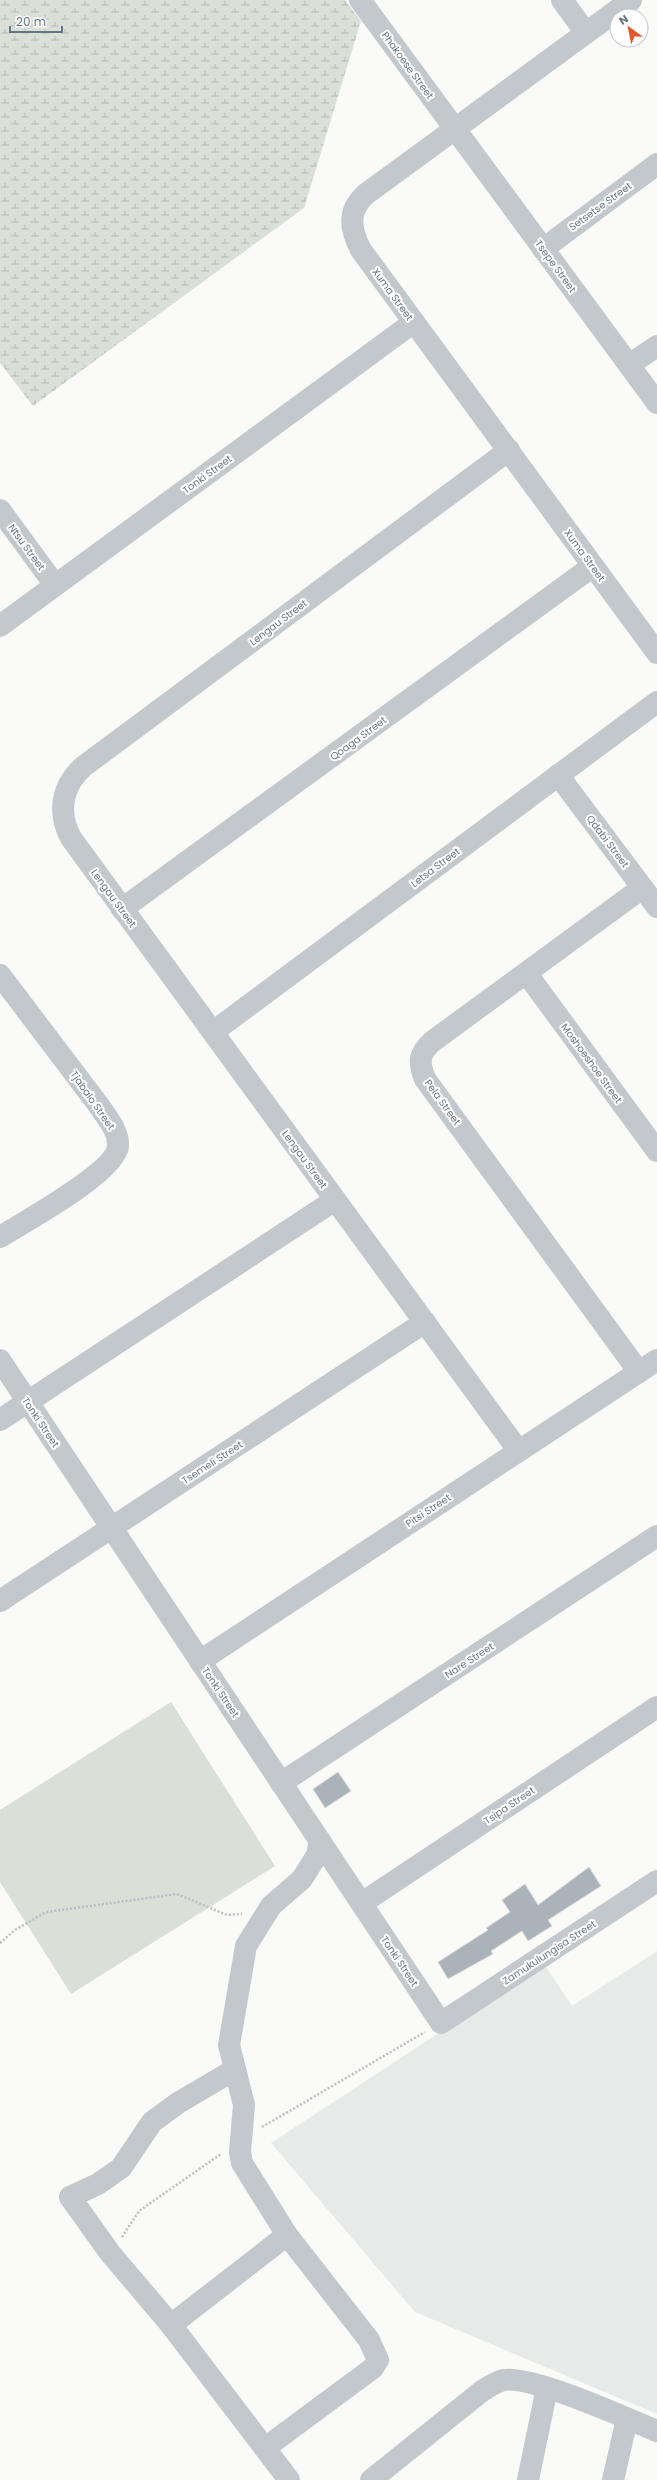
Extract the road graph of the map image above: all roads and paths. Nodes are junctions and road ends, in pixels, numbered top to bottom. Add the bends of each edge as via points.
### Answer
1 (360, 0) edge
2 (562, 0) edge
3 (631, 0) edge
4 (586, 33) junction
5 (455, 129) junction
6 (657, 164) edge
7 (543, 249) junction
8 (414, 322) junction
9 (657, 346) edge
10 (629, 365) junction
11 (657, 403) edge
12 (509, 450) junction
13 (0, 510) edge
14 (593, 566) junction
15 (55, 585) junction
16 (0, 626) edge
17 (657, 653) edge
18 (657, 702) edge
19 (558, 775) junction
20 (642, 888) junction
21 (657, 907) edge
22 (122, 909) junction
23 (527, 974) junction
24 (0, 975) edge
25 (212, 1032) junction
26 (657, 1151) edge
27 (335, 1200) junction
28 (0, 1237) edge
29 (425, 1322) junction
30 (0, 1360) edge
31 (657, 1360) edge
32 (639, 1372) junction
33 (28, 1402) junction
34 (0, 1420) edge
35 (518, 1450) junction
36 (112, 1528) junction
37 (657, 1536) edge
38 (0, 1601) edge
39 (200, 1661) junction
40 (657, 1707) edge
41 (281, 1783) junction
42 (320, 1841) junction
43 (657, 1881) edge
44 (362, 1903) junction
45 (265, 1915) junction
46 (0, 1943) edge
47 (441, 2023) junction
48 (234, 2070) junction
49 (242, 2140) junction
50 (287, 2235) junction
51 (110, 2253) junction
52 (171, 2325) junction
53 (547, 2388) junction
54 (627, 2419) junction
55 (657, 2431) edge
56 (265, 2448) junction
57 (289, 2480) edge
58 (371, 2480) edge
59 (528, 2480) edge
60 (613, 2480) edge

1 - 5 street, Phakoese Street
2 - 4 street
3 - 4 street, Xuma Street
4 - 5 street, Xuma Street
5 - 7 street, Tsepe Street
5 - 8 street, Xuma Street via 366,194 356,204 352,216 352,227 361,250
6 - 7 street, Setsetse Street
7 - 10 street, Tsepe Street
8 - 12 street, Xuma Street
8 - 15 street, Tonki Street
9 - 10 street
10 - 11 street, Tsepe Street
12 - 14 street, Xuma Street
12 - 22 street, Lengau Street via 84,766 74,776 64,798 65,827 70,838
13 - 15 street, Ntsu Street
14 - 17 street, Xuma Street
14 - 22 street, Qoaga Street
15 - 16 street, Tonki Street
18 - 19 street, Letsa Street
19 - 20 street, Qdabi Street
19 - 25 street, Letsa Street
20 - 21 street, Qdabi Street
20 - 23 street, Pela Street
22 - 25 street, Lengau Street
23 - 26 street, Moshoeshoe Street
23 - 32 street, Pela Street via 424,1049 419,1060 420,1067 425,1079
24 - 28 street, Tjabalo Street via 100,1107 114,1130 118,1146 111,1160 97,1174
25 - 27 street, Lengau Street
27 - 29 street, Lengau Street
27 - 33 street
29 - 35 street, Lengau Street
29 - 36 street, Tsemeli Street
30 - 33 street, Tonki Street
31 - 32 street, Pitsi Street
32 - 35 street, Pitsi Street
33 - 34 street
33 - 36 street, Tonki Street
35 - 39 street, Pitsi Street
36 - 38 street, Tsemeli Street
36 - 39 street, Tonki Street
37 - 41 street, Nare Street
39 - 41 street, Tonki Street
40 - 44 street, Tsipa Street
41 - 42 street, Tonki Street
42 - 44 street, Tonki Street
42 - 45 street via 317,1855 302,1879 271,1906
43 - 47 street, Zamukulungisa Street
44 - 47 street, Tonki Street
45 - 46 path via 227,1915 177,1894 46,1912 15,1930
45 - 48 street via 246,1946 229,2046
47 - 49 path
48 - 49 street via 244,2105
48 - 51 street via 178,2103 152,2122 121,2168 98,2184 70,2197
49 - 50 street via 242,2163
49 - 51 path via 139,2211
50 - 52 street
50 - 56 street via 369,2340 378,2360 358,2381
51 - 52 street
52 - 56 street
53 - 54 street
53 - 58 street via 505,2380 493,2384
53 - 59 street
54 - 55 street
54 - 60 street
56 - 57 street

